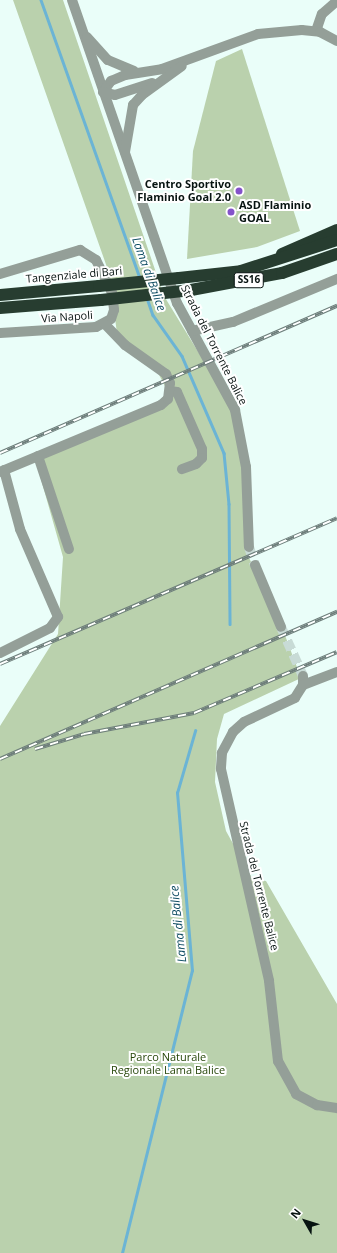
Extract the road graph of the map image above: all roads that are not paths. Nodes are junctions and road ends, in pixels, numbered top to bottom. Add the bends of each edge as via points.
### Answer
1 (72, 0) edge
2 (337, 1) edge
3 (316, 32) junction
4 (84, 35) junction
5 (337, 40) edge
6 (192, 59) junction
7 (140, 72) junction
8 (159, 80) junction
9 (103, 92) junction
10 (125, 154) junction
11 (337, 230) edge
12 (337, 240) edge
13 (337, 254) edge
14 (264, 265) junction
15 (0, 274) edge
16 (337, 279) edge
17 (0, 295) edge
18 (0, 308) edge
19 (105, 324) junction
20 (192, 331) junction
21 (0, 333) edge
22 (170, 391) junction
23 (38, 456) junction
24 (182, 470) dead end
25 (2, 471) edge
26 (249, 547) tunnel mouth
27 (69, 549) dead end
28 (255, 565) tunnel mouth
29 (281, 626) tunnel mouth
30 (0, 653) edge
31 (337, 672) edge
32 (337, 1108) edge

1 - 4 street, Strada del Torrente Balice
2 - 3 street via 322,14
3 - 5 street
3 - 6 street via 258,34
4 - 7 street via 108,60 125,70
4 - 9 street, Strada del Torrente Balice
6 - 7 street
6 - 8 street
7 - 9 street via 111,81
8 - 9 street via 115,95
8 - 10 street via 134,105
9 - 10 street, Strada del Torrente Balice
10 - 20 street, Strada del Torrente Balice via 165,271
11 - 14 highway via 296,246
12 - 14 highway, Tangenziale di Bari / SS16
13 - 18 highway, SS16, bridge via 306,266 191,290
14 - 17 highway, Tangenziale di Bari / SS16, bridge via 179,278
15 - 19 street, Via Napoli via 66,252 89,253 112,293 114,310
16 - 20 street via 240,320
19 - 21 street, Via Napoli
19 - 22 street via 125,345 160,367
20 - 26 street, Strada del Torrente Balice via 234,410 246,467
22 - 23 street via 161,405
22 - 24 street via 177,392 202,449 202,458 196,464
23 - 25 street
23 - 27 street
25 - 30 street via 20,529 58,617 50,628
28 - 29 street
31 - 32 street, Strada del Torrente Balice via 303,681 295,698 244,722 233,732 222,753 221,769 269,981 278,1061 296,1094 317,1105

